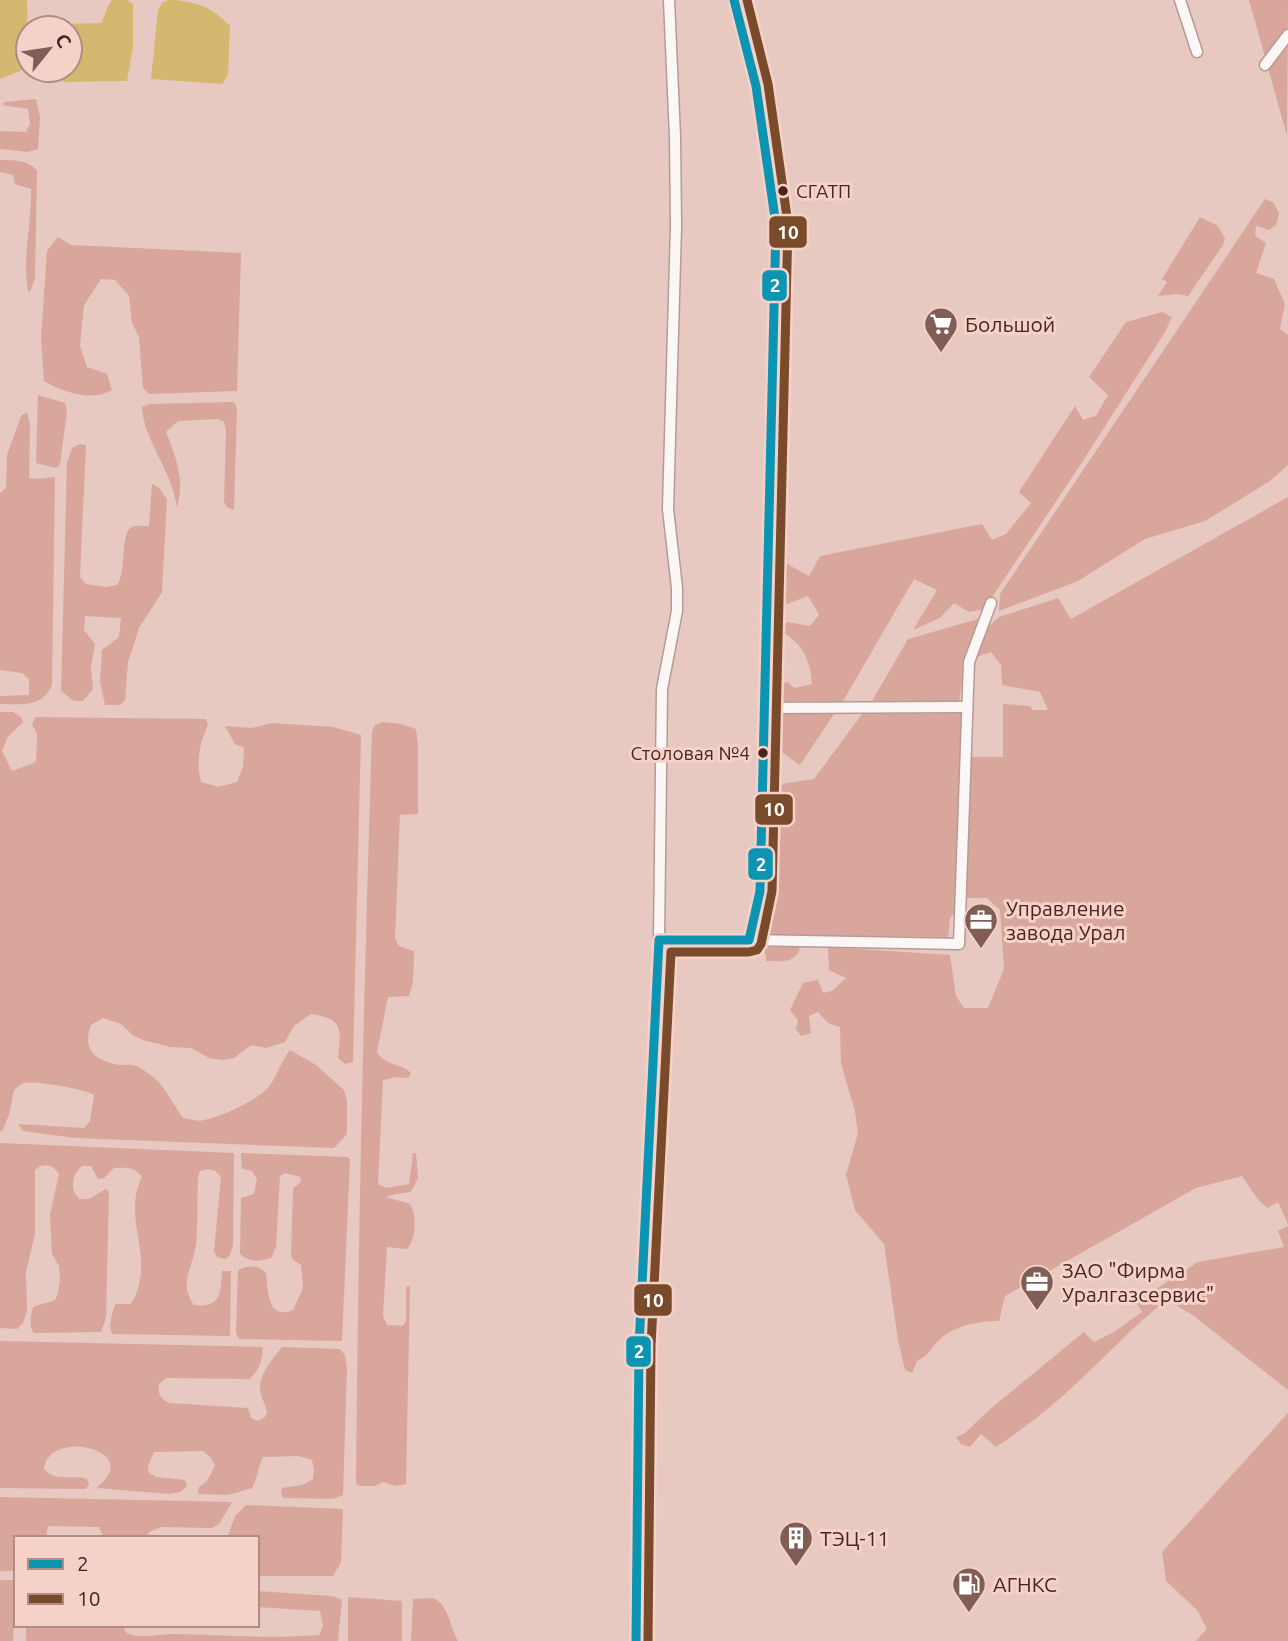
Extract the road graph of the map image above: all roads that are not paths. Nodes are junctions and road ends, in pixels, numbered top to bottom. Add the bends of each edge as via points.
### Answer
1 (669, 0) edge
2 (734, 0) edge
3 (1180, 0) edge
4 (1288, 35) edge
5 (1197, 52) dead end
6 (1265, 65) dead end
7 (991, 603) dead end
8 (965, 707) junction
9 (766, 708) junction
10 (660, 940) junction
11 (749, 940) junction
12 (636, 1641) edge

1 - 10 street via 677,226 668,509 677,611 662,689
2 - 9 street via 756,86 776,225
3 - 5 street
4 - 6 street
7 - 8 street via 969,662
8 - 9 street
8 - 11 street via 959,944
9 - 11 street via 760,891
10 - 11 street
10 - 12 street via 639,1346

